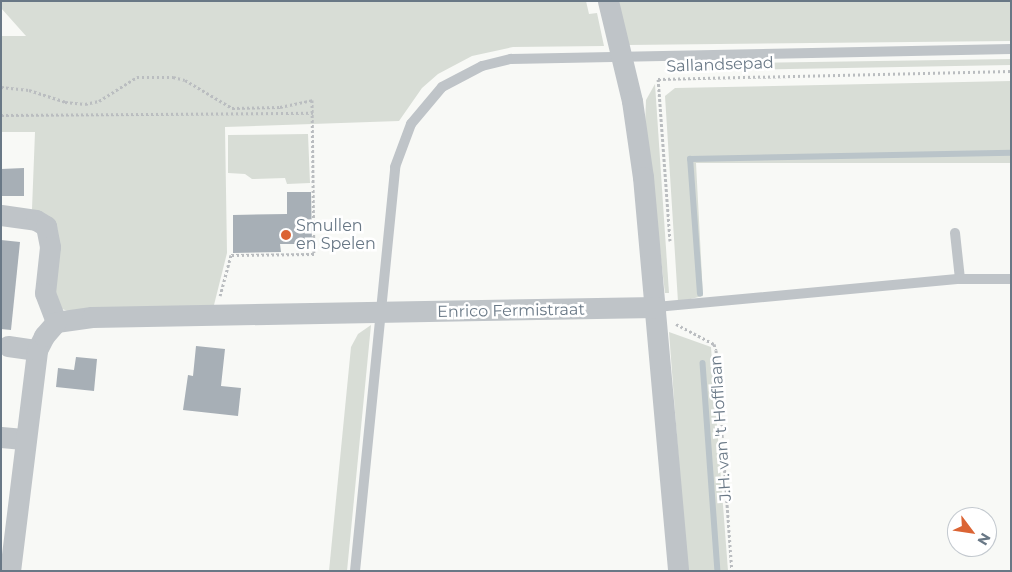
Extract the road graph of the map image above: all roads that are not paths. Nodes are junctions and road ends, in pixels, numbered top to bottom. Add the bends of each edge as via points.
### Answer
1 (608, 1) edge
2 (1011, 49) edge
3 (621, 55) junction
4 (1, 215) edge
5 (955, 233) dead end
6 (1011, 279) edge
7 (960, 280) junction
8 (664, 308) junction
9 (379, 313) junction
10 (56, 322) junction
11 (8, 346) dead end
12 (37, 350) junction
13 (1, 437) edge
14 (26, 439) junction
15 (10, 571) edge
16 (355, 571) edge
17 (678, 571) edge

1 - 3 street
2 - 3 lane
3 - 8 street via 632,101
3 - 9 lane via 497,61 457,77 423,106 405,137 395,167
4 - 10 street via 36,220 46,226 50,235 45,293
5 - 7 lane
6 - 7 lane
7 - 8 lane
8 - 9 street, Enrico Fermistraat
8 - 17 street
9 - 10 street, Enrico Fermistraat via 92,317
9 - 16 lane
10 - 12 street
11 - 12 street
12 - 14 street
13 - 14 street
14 - 15 street

